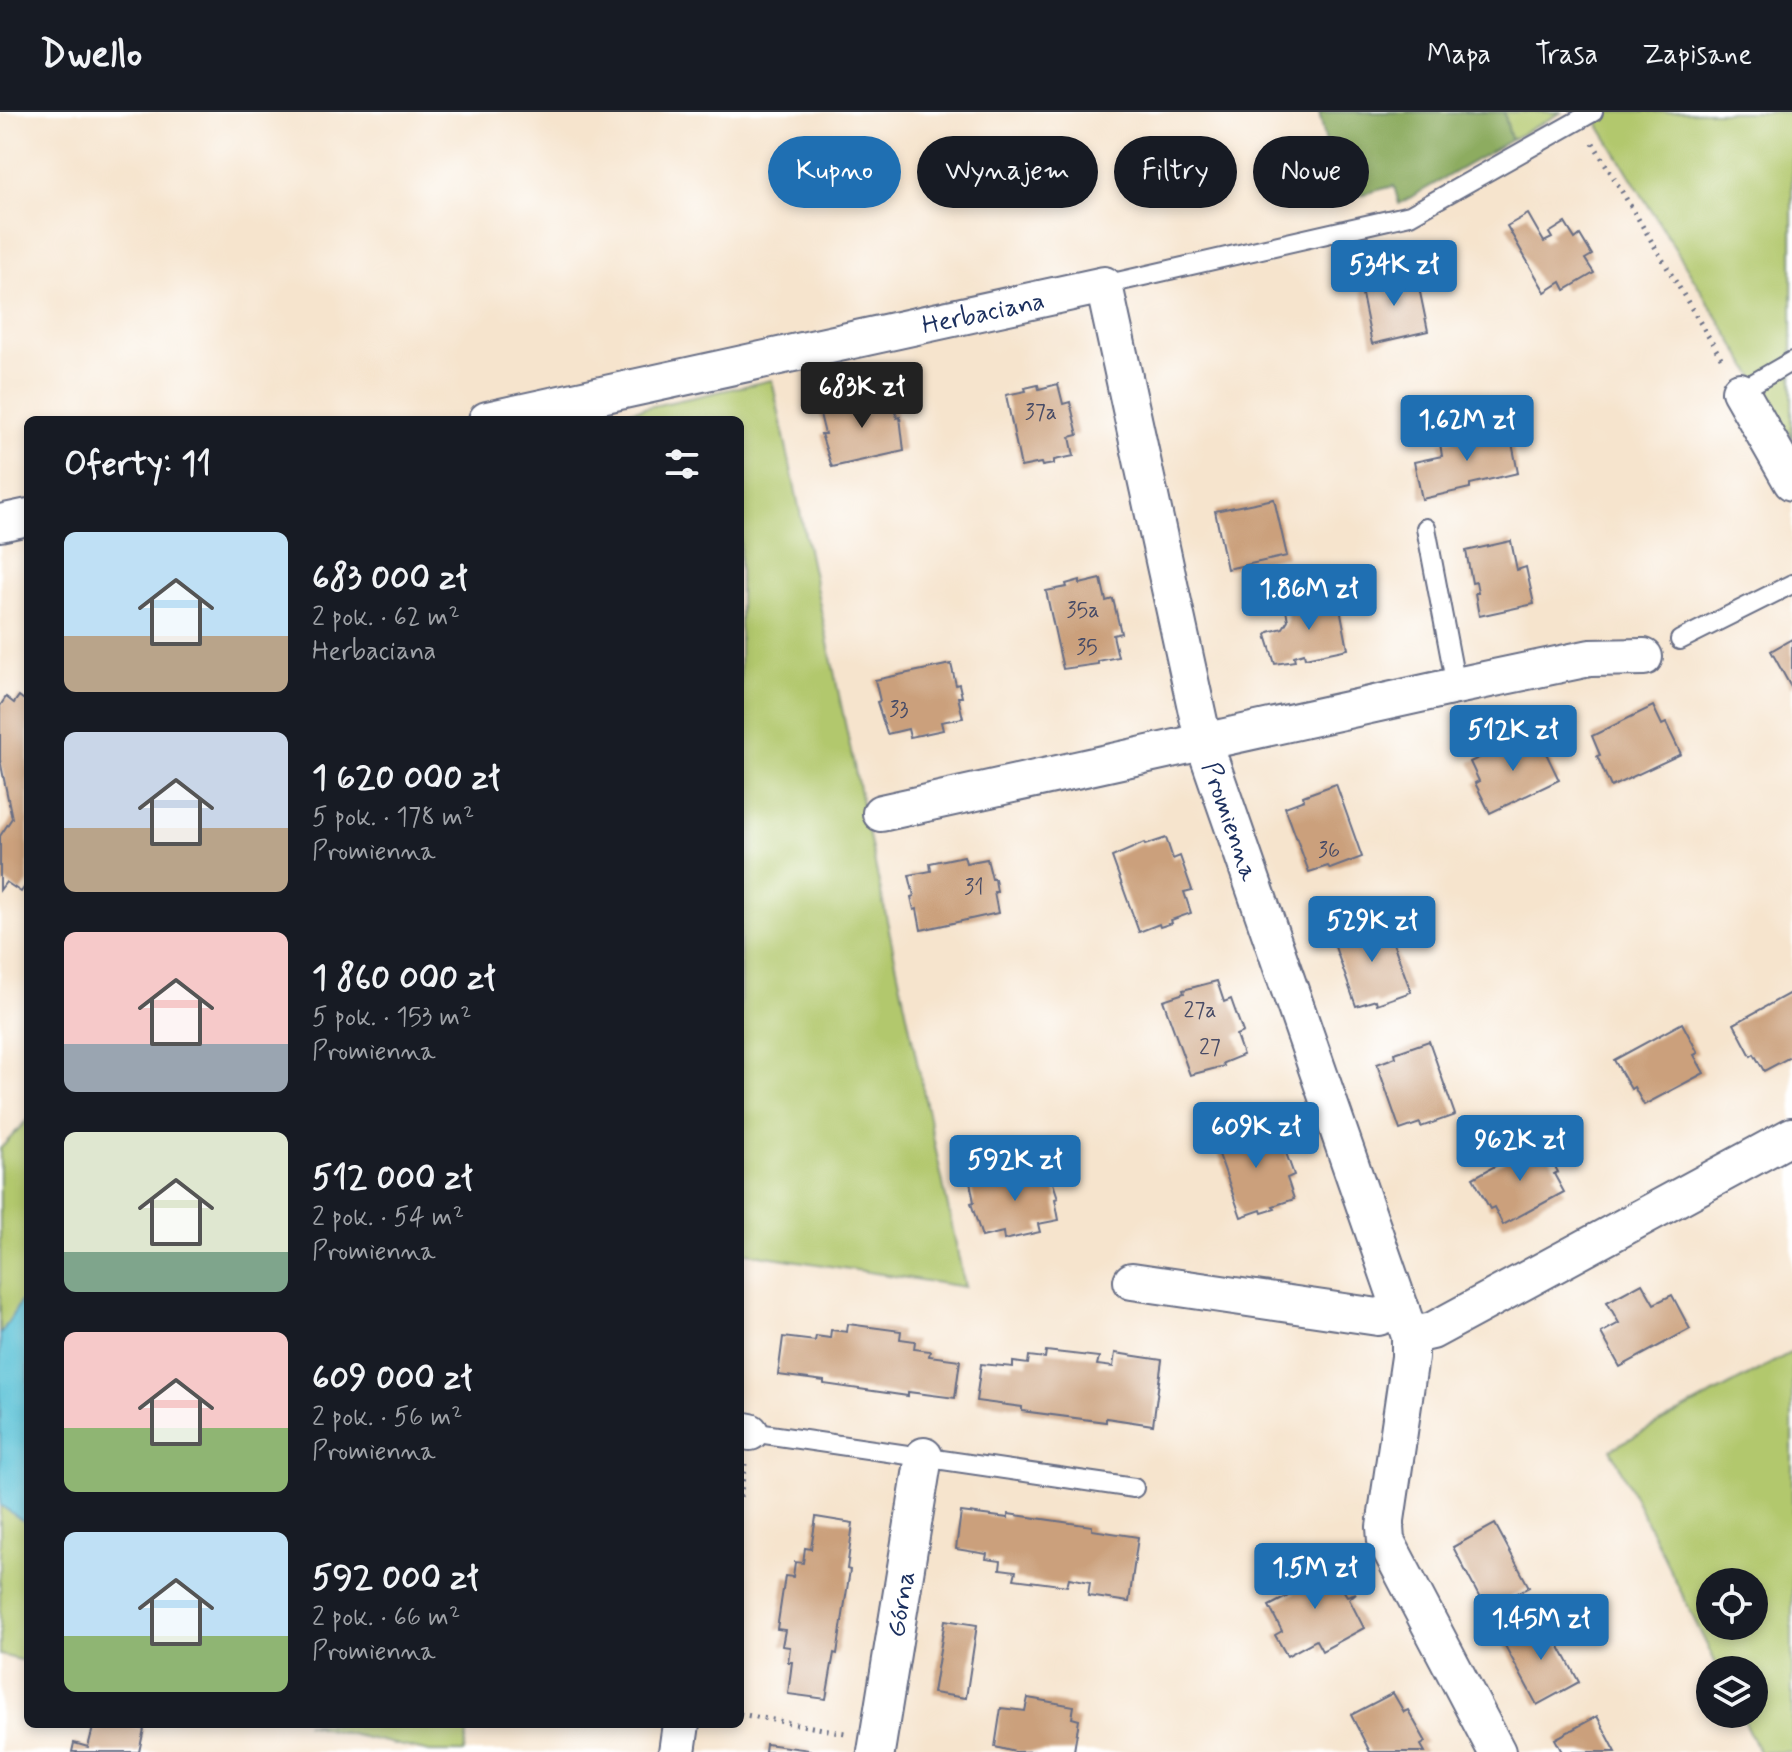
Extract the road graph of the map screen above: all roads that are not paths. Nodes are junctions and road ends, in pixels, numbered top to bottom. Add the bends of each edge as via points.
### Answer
1 (1586, 116) edge
2 (1104, 285) junction
3 (1792, 361) edge
4 (1740, 391) joint
5 (505, 416) edge
6 (1792, 482) edge
7 (24, 518) edge
8 (0, 523) edge
9 (1426, 528) dead end
10 (1792, 584) edge
11 (1680, 640) dead end
12 (1644, 657) dead end
13 (1456, 686) junction
14 (1203, 740) junction
15 (881, 813) dead end
16 (1792, 1136) edge
17 (1132, 1281) dead end
18 (1405, 1323) junction
19 (745, 1431) edge
20 (924, 1456) junction
21 (1134, 1488) dead end
22 (680, 1728) edge
23 (877, 1746) edge
24 (677, 1752) edge
25 (1497, 1752) edge

1 - 2 lane via 1400,218
2 - 5 street, Herbaciana
2 - 14 street, Promienna
3 - 4 lane
4 - 6 street
7 - 8 street
9 - 13 lane
10 - 11 lane
12 - 13 street, Promienna via 1590,658
13 - 14 street, Promienna
14 - 15 street, Promienna
14 - 18 street, Promienna
16 - 18 street via 1432,1331
17 - 18 street
18 - 25 street, Promienna via 1410,1357 1386,1541
19 - 20 lane
20 - 21 lane
20 - 23 street, Górna
22 - 24 street

